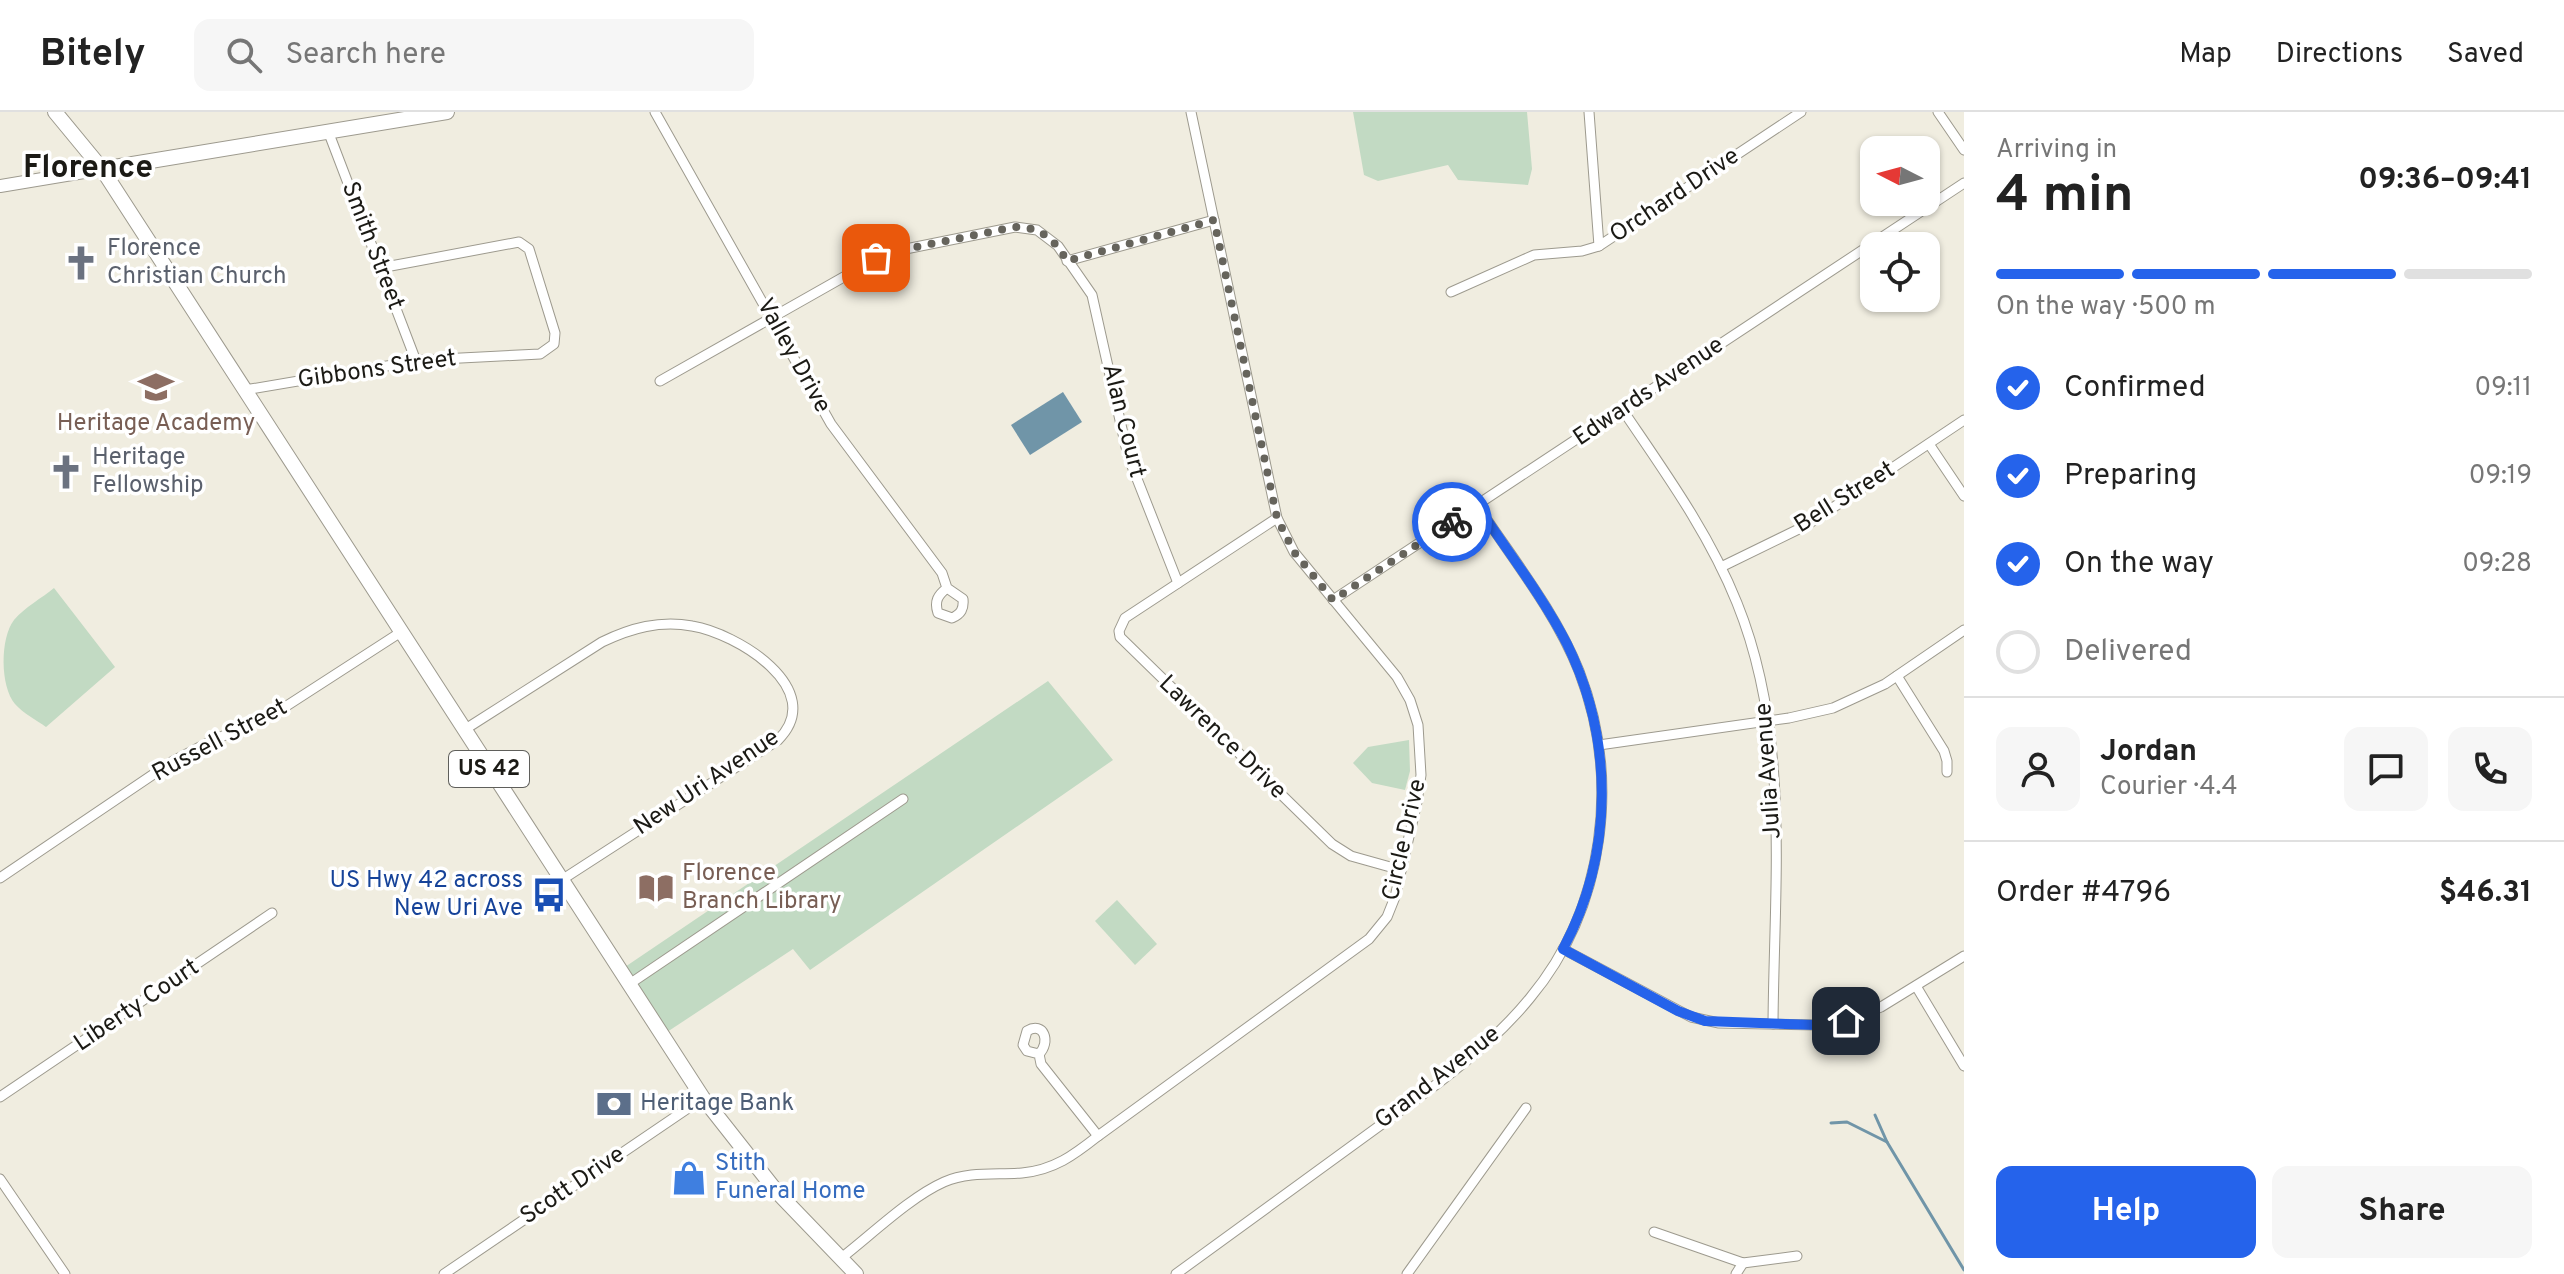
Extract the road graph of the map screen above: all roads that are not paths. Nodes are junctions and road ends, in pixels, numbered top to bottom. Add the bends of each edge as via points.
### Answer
1 (55, 112) edge
2 (447, 112) edge
3 (655, 112) edge
4 (1191, 112) edge
5 (1589, 112) edge
6 (1801, 112) edge
7 (1938, 112) edge
8 (328, 131) junction
9 (1964, 150) edge
10 (102, 169) junction
11 (1964, 183) edge
12 (0, 186) edge
13 (1214, 220) junction
14 (1599, 246) junction
15 (1067, 261) junction
16 (380, 268) junction
17 (1451, 292) dead end
18 (771, 318) junction
19 (416, 361) junction
20 (660, 381) dead end
21 (245, 390) junction
22 (1622, 409) junction
23 (1964, 420) edge
24 (1929, 444) junction
25 (1964, 496) edge
26 (1477, 505) junction
27 (1277, 518) junction
28 (1721, 567) junction
29 (1178, 583) junction
30 (947, 588) dead end
31 (1333, 600) junction
32 (1964, 630) edge
33 (401, 632) junction
34 (1897, 676) junction
35 (1769, 721) junction
36 (464, 730) junction
37 (1599, 745) junction
38 (1947, 772) dead end
39 (903, 799) dead end
40 (1401, 870) junction
41 (0, 878) edge
42 (560, 881) junction
43 (272, 913) dead end
44 (1563, 949) junction
45 (1964, 956) edge
46 (628, 985) junction
47 (1916, 986) junction
48 (1773, 1024) junction
49 (1039, 1054) dead end
50 (1964, 1066) edge
51 (0, 1097) edge
52 (703, 1098) junction
53 (1526, 1108) dead end
54 (1098, 1136) junction
55 (0, 1179) edge
56 (1654, 1232) dead end
57 (1797, 1256) dead end
58 (840, 1259) junction
59 (1743, 1263) junction
60 (65, 1274) edge
61 (444, 1274) edge
62 (856, 1274) edge
63 (1176, 1274) edge
64 (1407, 1274) edge
65 (1736, 1274) edge

1 - 10 main road
2 - 8 main road
3 - 18 street, Valley Drive
4 - 13 street, Circle Drive
5 - 14 street
6 - 14 street, Orchard Drive
7 - 9 street
8 - 10 main road
8 - 16 street, Smith Street
10 - 12 street
10 - 21 main road, US 42
11 - 22 street, Edwards Avenue
13 - 15 street
13 - 27 street, Circle Drive
14 - 17 street, Orchard Drive via 1534,255
15 - 18 street, Alan Court via 1044,233 1005,228 886,253
15 - 29 street, Alan Court via 1092,295 1128,456
16 - 19 street, Smith Street
16 - 19 street, Gibbons Street via 519,242 529,249 554,344 540,354
18 - 20 street, Alan Court
18 - 30 street, Valley Drive via 831,424 942,573
19 - 21 street, Gibbons Street
21 - 33 main road, US 42
22 - 26 street, Edwards Avenue
22 - 28 street, Julia Avenue
23 - 24 street, Bell Street
24 - 25 street
24 - 28 street, Bell Street via 1807,525
26 - 31 street, Edwards Avenue
26 - 37 street, Grand Avenue via 1566,642
27 - 29 street
27 - 31 street, Circle Drive via 1294,552
28 - 35 street, Julia Avenue via 1751,641
29 - 40 street, Lawrence Drive via 1125,618 1119,631 1123,642 1332,844 1351,856
31 - 40 street, Circle Drive via 1397,677 1418,725 1422,753 1417,802
32 - 34 street
33 - 36 main road, US 42
33 - 41 street, Russell Street via 271,716 173,761
34 - 35 street via 1833,708
34 - 38 street via 1944,751
35 - 37 street
35 - 48 street, Julia Avenue via 1775,802
36 - 42 main road, US 42
36 - 42 street, New Uri Avenue via 602,642 654,625 692,626 729,637 760,656 782,680 792,712 778,740
37 - 44 street, Grand Avenue via 1598,848 1583,904
39 - 46 street
40 - 54 street, Circle Drive via 1387,917 1369,939
42 - 46 main road, US 42
43 - 51 street, Liberty Court
44 - 48 street via 1691,1017
44 - 63 street, Grand Avenue via 1530,997 1468,1059
45 - 47 street
46 - 52 main road, US 42
47 - 48 street via 1849,1020
47 - 50 street
49 - 54 street via 1041,1064
52 - 58 main road, US 42 via 777,1192
52 - 61 street, Scott Drive
53 - 64 street
54 - 58 street, Circle Drive via 1050,1167 945,1181
55 - 60 street
56 - 59 street
57 - 59 street
58 - 62 main road, US 42
59 - 65 street

